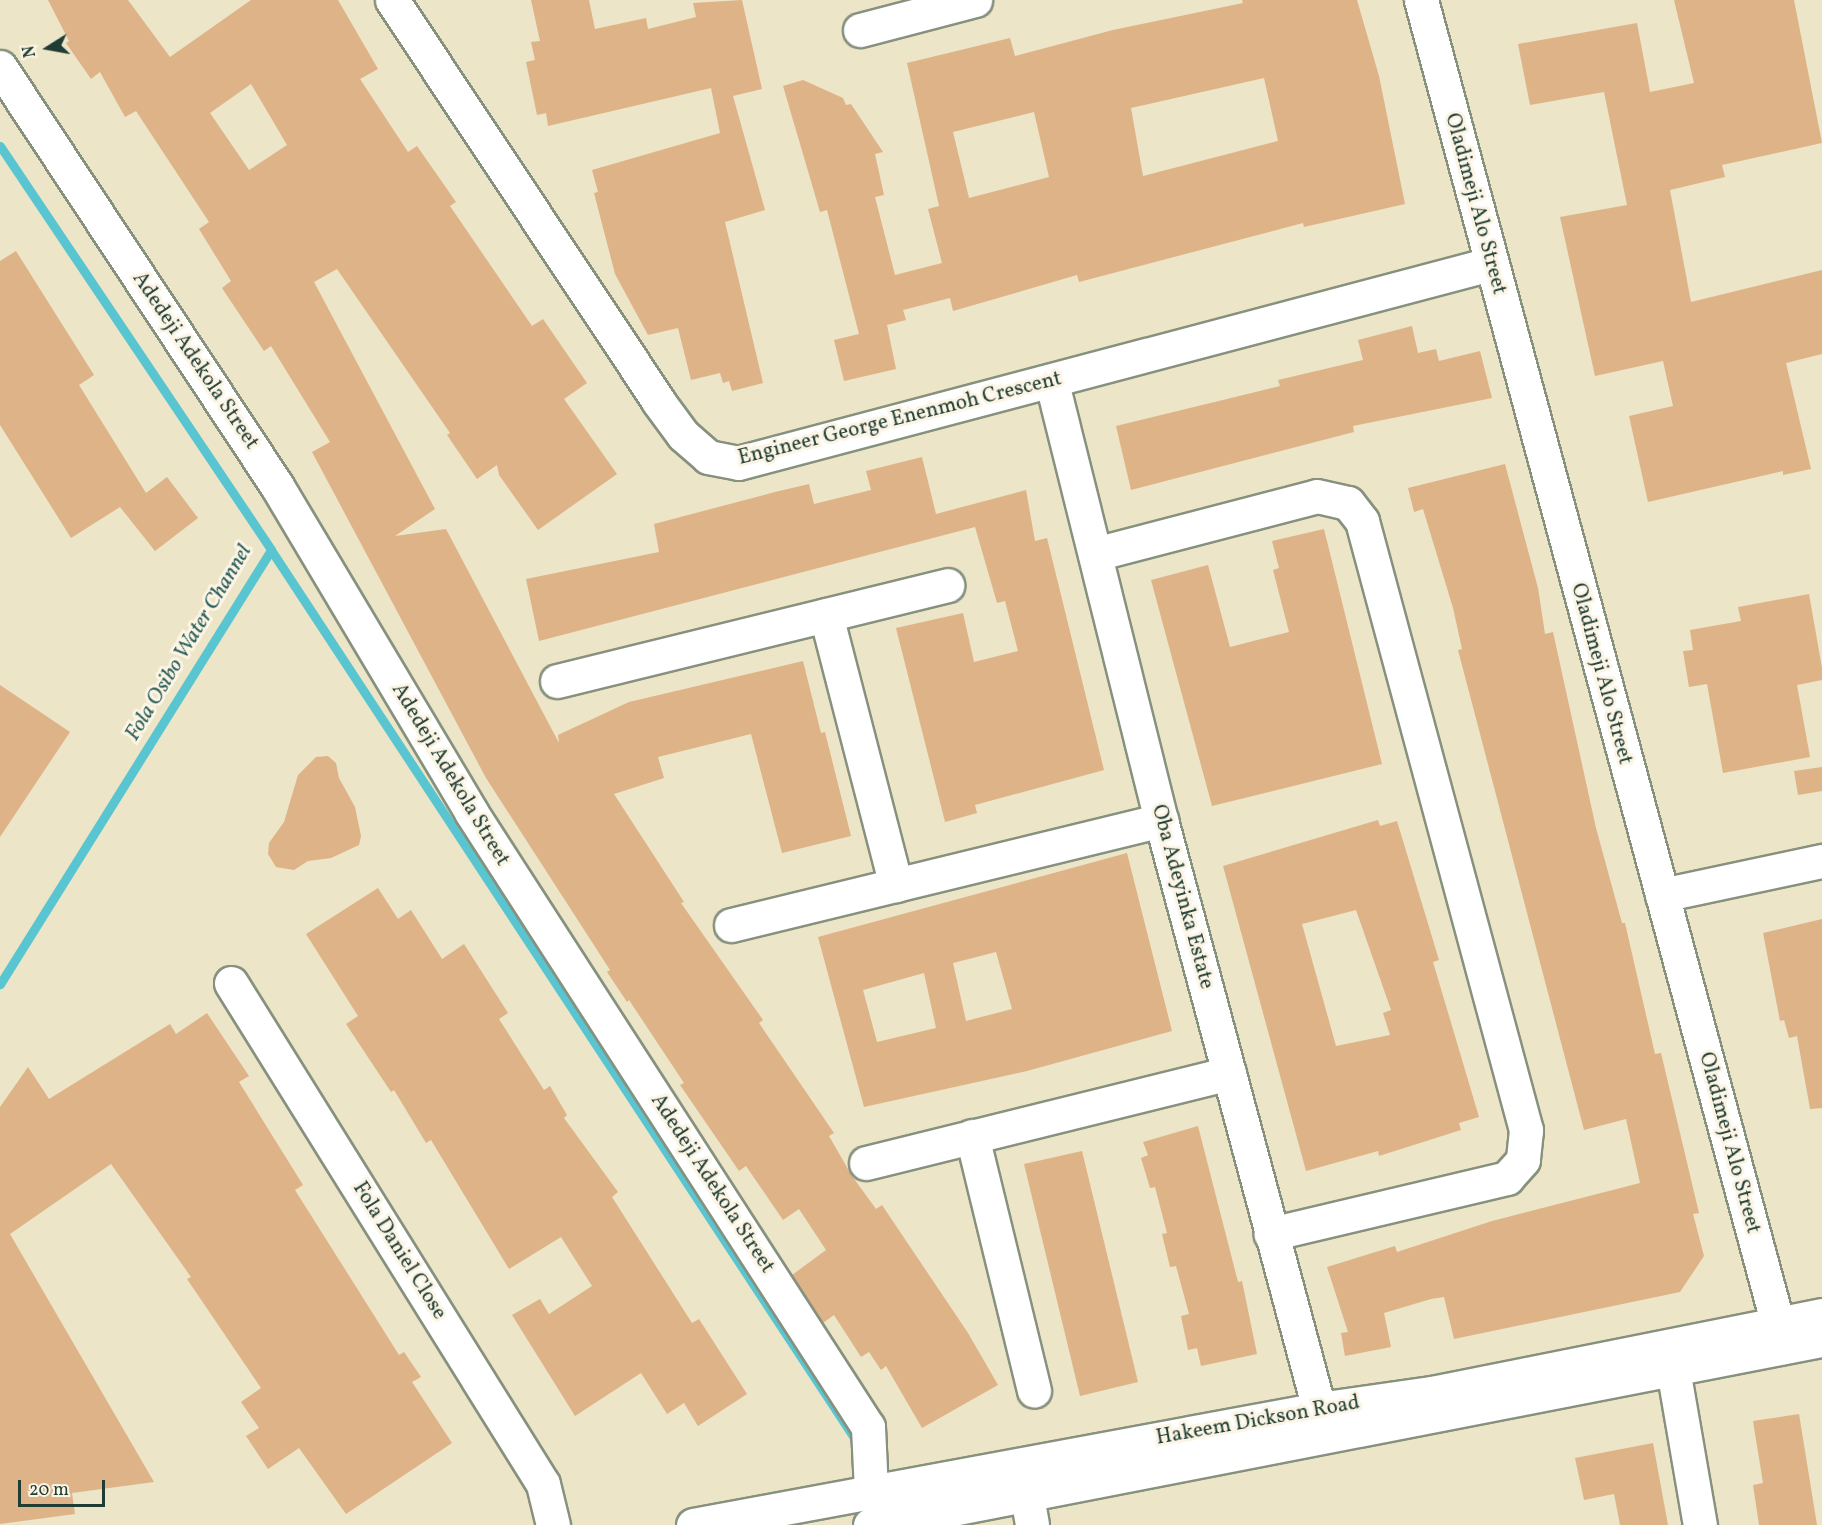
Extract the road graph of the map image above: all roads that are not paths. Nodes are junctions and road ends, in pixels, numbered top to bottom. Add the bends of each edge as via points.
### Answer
1 (392, 0) edge
2 (975, 0) edge
3 (1421, 0) edge
4 (860, 30) dead end
5 (0, 67) edge
6 (1490, 264) junction
7 (1052, 383) junction
8 (1095, 554) junction
9 (947, 585) dead end
10 (826, 615) junction
11 (557, 681) dead end
12 (1161, 820) junction
13 (1822, 861) edge
14 (897, 885) junction
15 (1662, 895) junction
16 (731, 926) dead end
17 (231, 983) dead end
18 (1229, 1073) junction
19 (972, 1136) junction
20 (866, 1163) dead end
21 (1271, 1234) junction
22 (1822, 1315) edge
23 (1781, 1335) junction
24 (1822, 1340) edge
25 (1673, 1369) junction
26 (1034, 1391) dead end
27 (1319, 1408) junction
28 (871, 1491) junction
29 (1029, 1511) edge
30 (732, 1520) edge
31 (553, 1525) edge
32 (693, 1525) edge
33 (870, 1525) edge
34 (1700, 1525) edge

1 - 7 street, Engineer George Enenmoh Crescent via 658,401 683,435 708,457 738,463
2 - 4 street
3 - 6 street, Oladimeji Alo Street
5 - 28 street, Adedeji Adekola Street via 277,486 471,812 868,1427
6 - 7 street, Engineer George Enenmoh Crescent
6 - 15 street, Oladimeji Alo Street
7 - 8 street, Oba Adeyinka Estate
8 - 12 street, Oba Adeyinka Estate
8 - 21 street via 1317,496 1348,503 1362,521 1526,1130 1523,1160 1507,1178
9 - 10 street
10 - 11 street
10 - 14 street
12 - 14 street
12 - 18 street, Oba Adeyinka Estate
13 - 15 street
14 - 16 street
15 - 23 street, Oladimeji Alo Street
17 - 31 street, Fola Daniel Close via 543,1484
18 - 19 street
18 - 21 street, Oba Adeyinka Estate
19 - 20 street
19 - 26 street
21 - 27 street, Oba Adeyinka Estate
22 - 23 street, Hakeem Dickson Road
23 - 24 street, Hakeem Dickson Road
23 - 25 street, Hakeem Dickson Road
23 - 27 street, Hakeem Dickson Road
25 - 29 street, Hakeem Dickson Road
25 - 34 street
27 - 28 street, Hakeem Dickson Road
28 - 30 street, Hakeem Dickson Road
29 - 33 street, Hakeem Dickson Road
30 - 32 street, Hakeem Dickson Road

